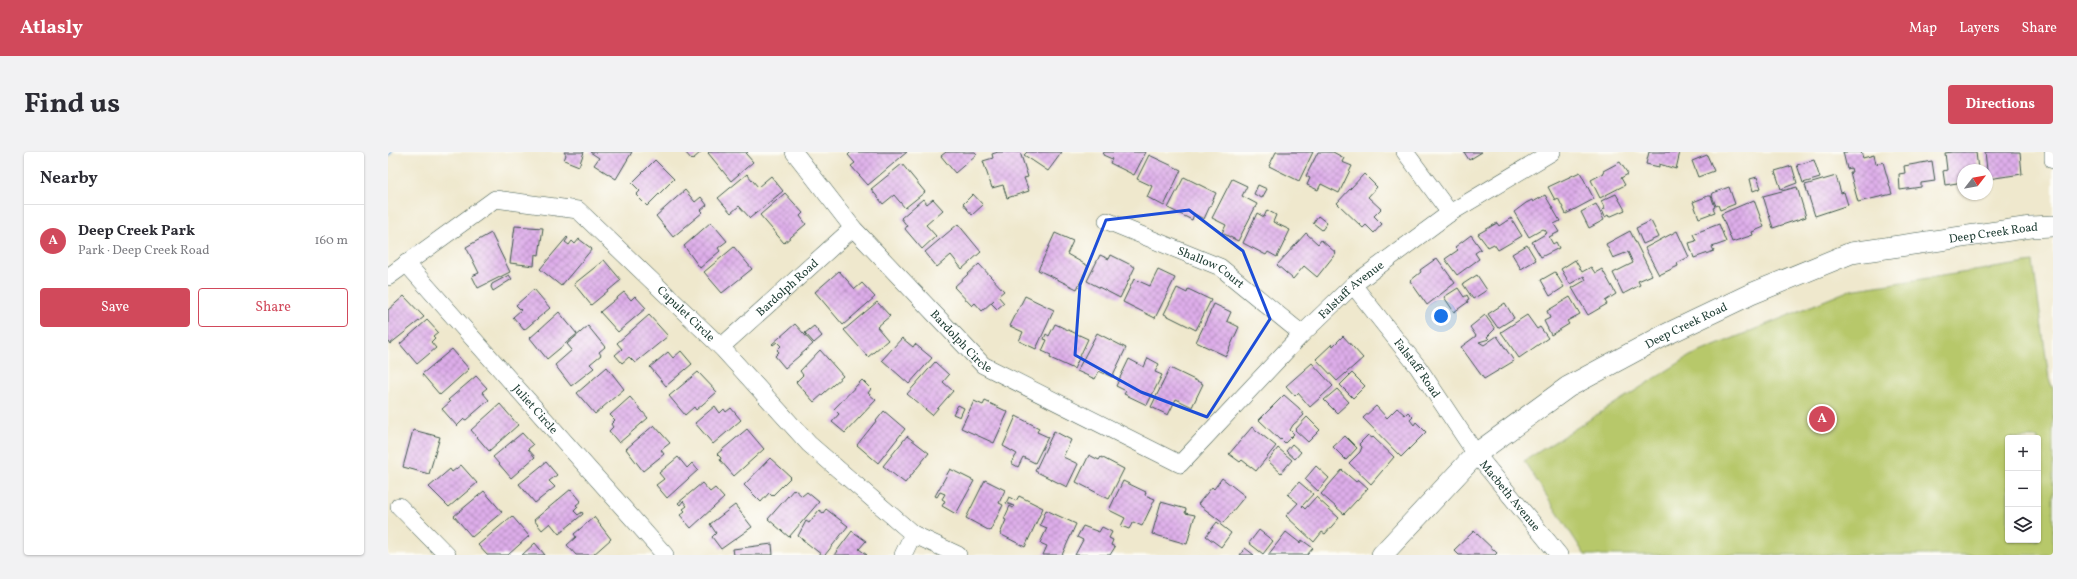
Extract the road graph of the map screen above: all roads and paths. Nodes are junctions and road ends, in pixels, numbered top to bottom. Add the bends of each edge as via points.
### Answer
1 (794, 152) edge
2 (1405, 152) edge
3 (1552, 152) edge
4 (2053, 152) edge
5 (2053, 160) edge
6 (1450, 212) junction
7 (1107, 221) dead end
8 (2053, 226) edge
9 (853, 228) junction
10 (406, 263) junction
11 (388, 277) edge
12 (1353, 285) junction
13 (1302, 334) junction
14 (721, 347) junction
15 (1476, 454) junction
16 (1180, 464) joint
17 (399, 506) dead end
18 (913, 534) junction
19 (447, 555) edge
20 (665, 555) edge
21 (903, 555) edge
22 (958, 555) edge
23 (1382, 555) edge
24 (1559, 555) edge

1 - 9 street, Bardolph Circle
2 - 6 street
3 - 6 street, Falstaff Avenue
4 - 5 street
6 - 12 street, Falstaff Avenue
7 - 13 street, Shallow Court via 1220,267
8 - 15 street, Deep Creek Road via 1851,252 1751,294 1663,336 1568,386
9 - 14 street, Bardolph Road
9 - 16 street, Bardolph Circle via 983,365
10 - 11 street, Capulet Circle
10 - 14 street, Capulet Circle via 495,199 578,210
10 - 20 street, Juliet Circle
12 - 13 street, Falstaff Avenue
12 - 15 street, Falstaff Road via 1418,367
13 - 16 street, Falstaff Avenue
14 - 18 street, Capulet Circle via 809,444
15 - 23 street, Deep Creek Road
15 - 24 street, Macbeth Avenue
17 - 19 street
18 - 21 street
18 - 22 street, Capulet Circle

